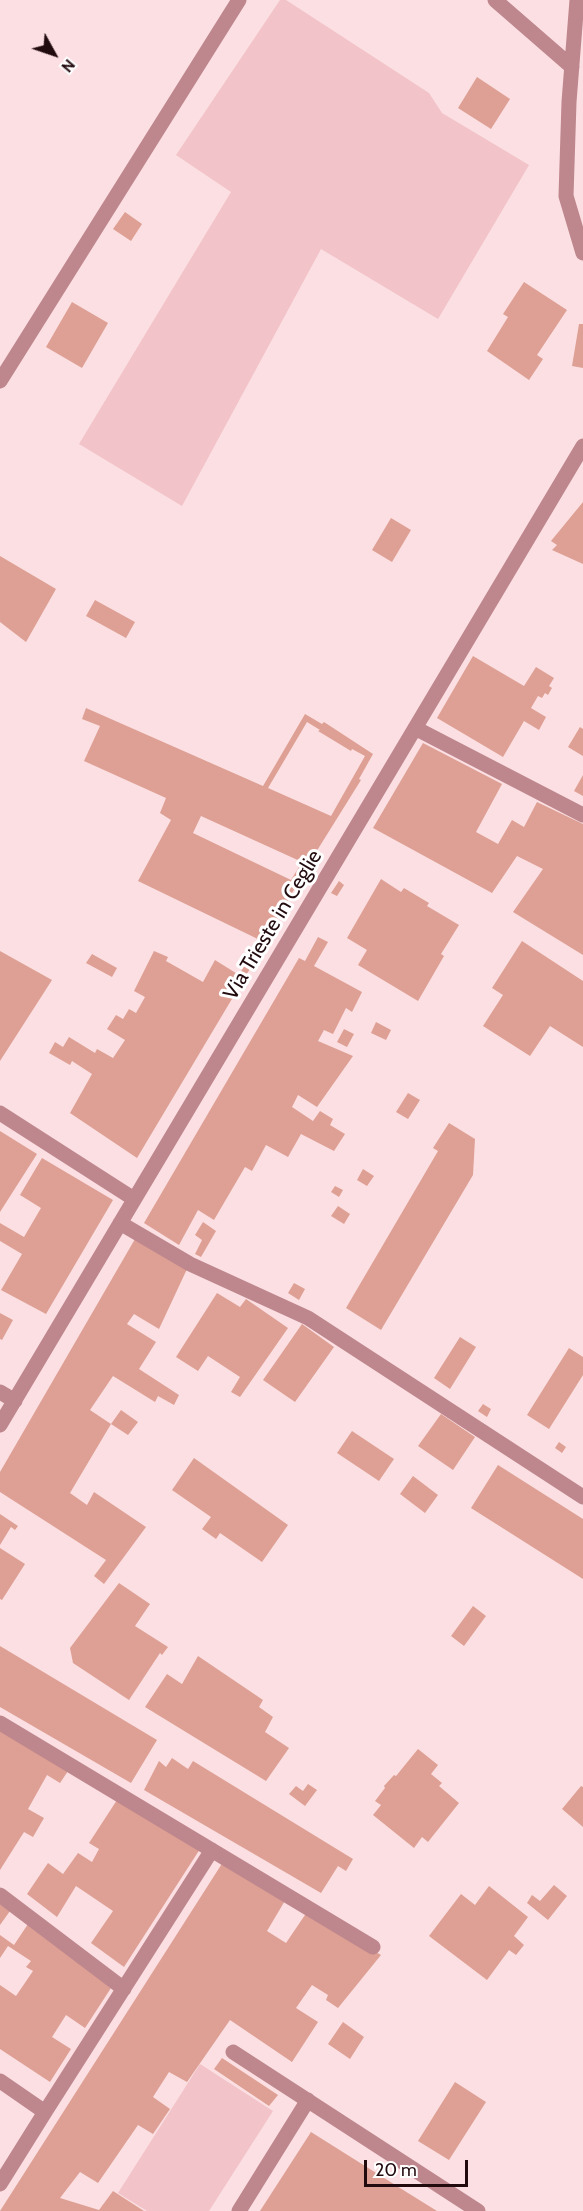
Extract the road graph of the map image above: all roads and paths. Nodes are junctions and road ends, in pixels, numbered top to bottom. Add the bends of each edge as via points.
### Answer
1 (239, 0) edge
2 (495, 0) edge
3 (577, 0) edge
4 (572, 68) junction
5 (583, 253) edge
6 (0, 381) edge
7 (583, 446) edge
8 (415, 728) junction
9 (583, 815) edge
10 (0, 1113) edge
11 (134, 1199) junction
12 (120, 1223) junction
13 (0, 1392) edge
14 (15, 1401) junction
15 (0, 1425) edge
16 (583, 1497) edge
17 (0, 1724) edge
18 (212, 1850) junction
19 (0, 1895) edge
20 (373, 1947) dead end
21 (124, 1989) junction
22 (233, 2052) dead end
23 (0, 2081) edge
24 (0, 2093) edge
25 (308, 2100) junction
26 (45, 2112) junction
27 (0, 2168) edge
28 (0, 2184) edge
29 (239, 2211) edge
30 (478, 2211) edge

1 - 6 street
2 - 4 street
3 - 4 street
4 - 5 street via 566,196
7 - 8 street, Via Trieste in Ceglie
8 - 9 street
8 - 11 street, Via Trieste in Ceglie
10 - 11 street
11 - 12 street, Via Trieste in Ceglie
12 - 14 street, Via Trieste in Ceglie
12 - 16 street via 190,1264 308,1318
13 - 14 street
14 - 15 street, Via Trieste in Ceglie
17 - 18 street
18 - 20 street
18 - 21 street
19 - 21 street
21 - 26 street
22 - 25 street
23 - 26 street
24 - 27 street via 33,2116
25 - 29 street
25 - 30 street
26 - 28 street

